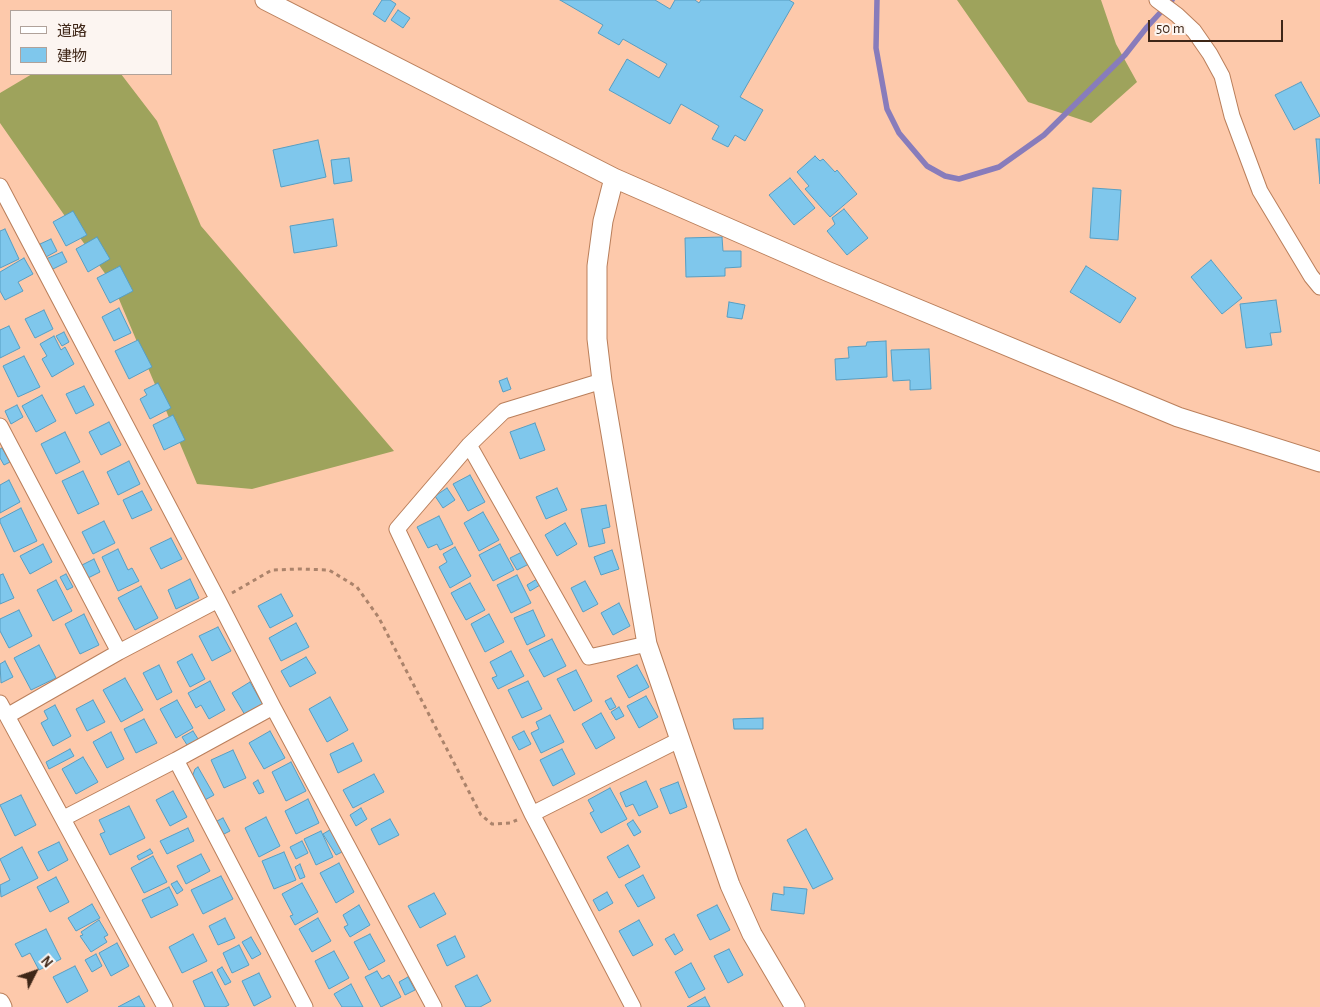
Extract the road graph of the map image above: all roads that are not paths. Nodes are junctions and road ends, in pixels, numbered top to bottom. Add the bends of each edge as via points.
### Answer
1 (265, 0) edge
2 (1159, 1) edge
3 (614, 178) junction
4 (0, 186) edge
5 (4, 205) edge
6 (1320, 287) edge
7 (602, 380) junction
8 (0, 426) edge
9 (469, 445) junction
10 (1320, 462) edge
11 (218, 600) junction
12 (647, 644) junction
13 (119, 652) junction
14 (0, 703) edge
15 (272, 707) junction
16 (7, 716) junction
17 (679, 740) junction
18 (176, 760) junction
19 (532, 814) junction
20 (64, 818) junction
21 (0, 1003) edge
22 (2, 1007) edge
23 (165, 1007) edge
24 (305, 1007) edge
25 (434, 1007) edge
26 (633, 1007) edge
27 (796, 1007) edge

1 - 3 street
2 - 6 street via 1194,31 1210,54 1222,76 1232,116 1260,191
3 - 7 street via 603,221 597,266 597,340
3 - 10 street via 847,280 1178,417
4 - 5 street
5 - 11 street
7 - 9 street via 504,411
7 - 12 street
8 - 13 street
9 - 12 street via 589,657
9 - 19 street via 397,529
11 - 13 street
11 - 15 street
12 - 17 street
13 - 16 street
14 - 16 street
15 - 18 street
15 - 25 street
16 - 20 street
17 - 19 street
17 - 27 street via 730,885 752,934
18 - 20 street
18 - 24 street
19 - 26 street
20 - 23 street
21 - 22 street

